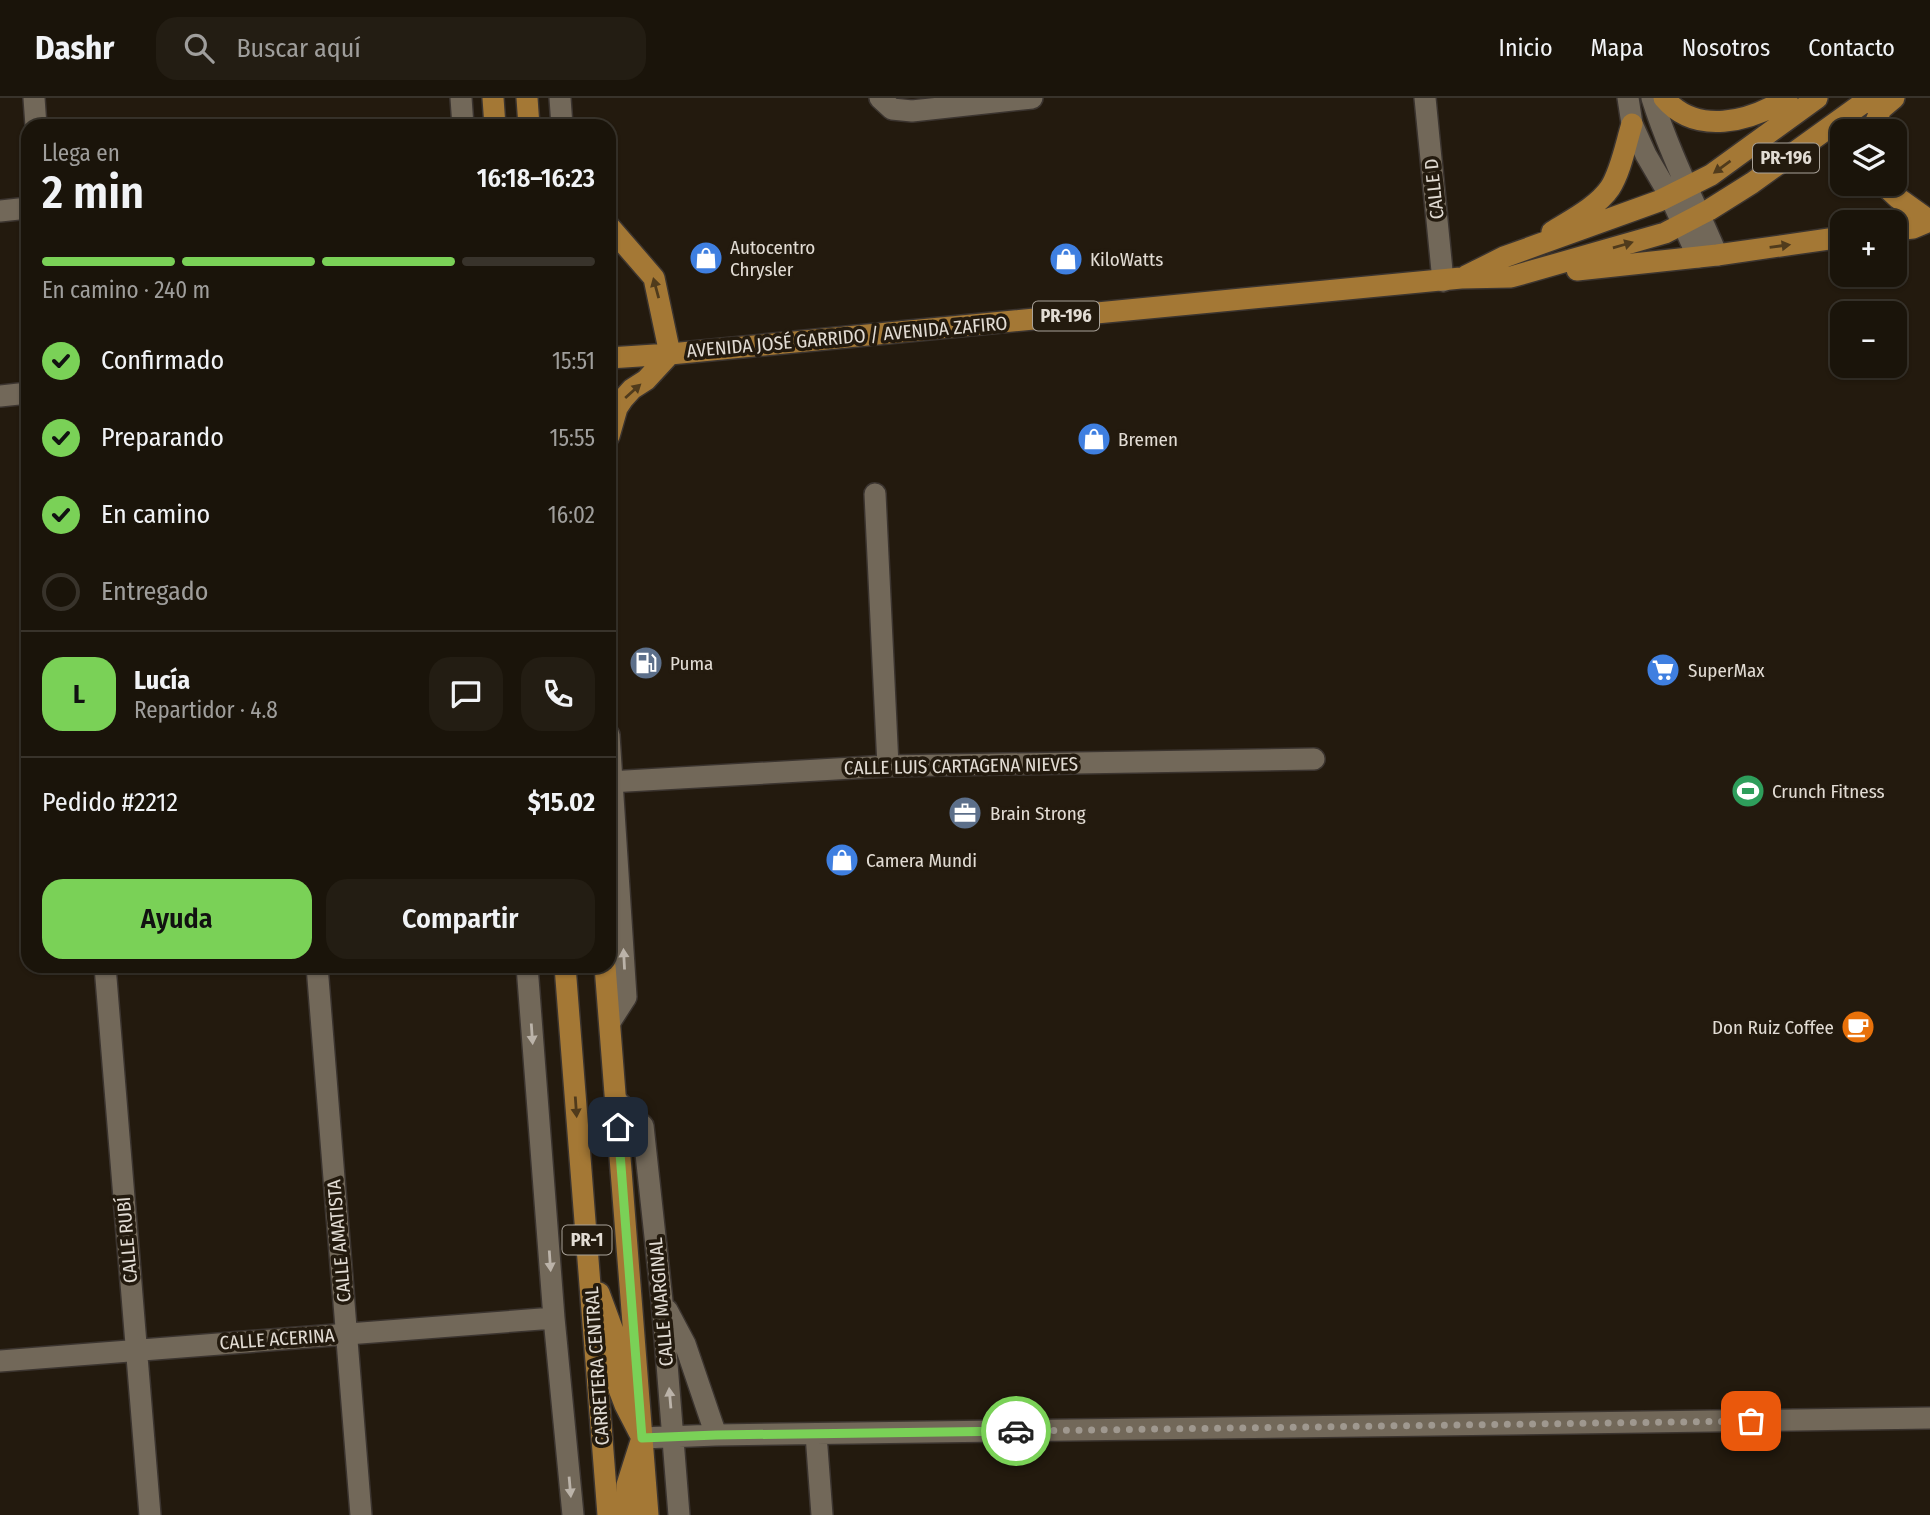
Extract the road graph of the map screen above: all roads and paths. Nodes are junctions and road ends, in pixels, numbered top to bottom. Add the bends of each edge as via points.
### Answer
1 (34, 98) edge
2 (461, 98) edge
3 (493, 98) edge
4 (527, 98) edge
5 (560, 98) edge
6 (880, 98) edge
7 (1032, 98) edge
8 (1425, 98) edge
9 (1628, 98) edge
10 (1652, 98) edge
11 (1664, 98) edge
12 (1787, 98) edge
13 (1817, 98) edge
14 (1870, 98) edge
15 (1894, 98) edge
16 (36, 119) edge
17 (462, 119) edge
18 (494, 119) edge
19 (528, 119) edge
20 (562, 119) edge
21 (1877, 119) edge
22 (1632, 124) junction
23 (1679, 191) junction
24 (1896, 196) edge
25 (21, 209) edge
26 (0, 211) edge
27 (1691, 220) junction
28 (1930, 221) edge
29 (1907, 229) edge
30 (616, 234) edge
31 (1830, 239) edge
32 (1526, 250) junction
33 (1707, 256) junction
34 (1526, 274) junction
35 (1452, 279) junction
36 (670, 354) junction
37 (616, 358) edge
38 (21, 394) edge
39 (0, 396) edge
40 (616, 412) edge
41 (875, 494) dead end
42 (1314, 759) dead end
43 (888, 766) junction
44 (616, 782) edge
45 (616, 854) edge
46 (106, 973) edge
47 (318, 973) edge
48 (528, 973) edge
49 (566, 973) edge
50 (606, 973) edge
51 (610, 1022) junction
52 (616, 1100) junction
53 (589, 1264) junction
54 (662, 1301) junction
55 (554, 1318) junction
56 (347, 1334) junction
57 (136, 1350) junction
58 (0, 1361) edge
59 (1930, 1418) edge
60 (816, 1434) junction
61 (716, 1435) junction
62 (673, 1436) junction
63 (642, 1438) junction
64 (150, 1515) edge
65 (361, 1515) edge
66 (573, 1515) edge
67 (608, 1515) edge
68 (628, 1515) edge
69 (648, 1515) edge
70 (678, 1515) edge
71 (822, 1515) edge

1 - 16 street
2 - 17 street
3 - 18 main road
4 - 19 main road
5 - 20 street
6 - 7 street via 892,109 912,111
8 - 35 street, CALLE D
9 - 22 street
10 - 23 street via 1675,161
11 - 12 main road via 1674,110 1723,122 1748,118
13 -> 23 main road, AVENIDA JOSÉ GARRIDO / AVENIDA ZAFIRO / PR-196 via 1711,175
14 - 27 main road, AVENIDA JOSÉ GARRIDO / AVENIDA ZAFIRO / PR-196 via 1752,183
15 - 21 main road
22 - 23 street via 1651,165
22 - 32 main road via 1610,189
23 - 27 street
23 - 32 main road, AVENIDA JOSÉ GARRIDO / AVENIDA ZAFIRO / PR-196
24 - 28 main road
25 - 26 street
27 - 33 street
34 -> 27 main road, AVENIDA JOSÉ GARRIDO / AVENIDA ZAFIRO / PR-196 via 1665,233
28 - 29 main road
36 -> 30 main road via 654,278
33 -> 31 main road
32 - 35 main road, AVENIDA JOSÉ GARRIDO / AVENIDA ZAFIRO / PR-196
33 - 34 main road
34 - 35 main road, AVENIDA JOSÉ GARRIDO / AVENIDA ZAFIRO / PR-196
35 - 36 main road, AVENIDA JOSÉ GARRIDO / AVENIDA ZAFIRO / PR-196
36 - 37 main road, AVENIDA JOSÉ GARRIDO / AVENIDA ZAFIRO / PR-196
40 -> 36 main road via 632,389
38 - 39 street
41 - 43 street
42 - 43 street, CALLE LUIS CARTAGENA NIEVES
43 - 44 street, CALLE LUIS CARTAGENA NIEVES
51 -> 45 street via 626,997
46 - 57 street, CALLE RUBÍ
47 - 56 street, CALLE AMATISTA
48 -> 55 street
49 -> 53 main road, CARRETERA CENTRAL / PR-1
50 - 51 main road, CARRETERA CENTRAL / PR-1
51 - 52 main road, CARRETERA CENTRAL / PR-1
52 - 54 street, CALLE MARGINAL via 643,1126
52 - 63 main road, CARRETERA CENTRAL / PR-1
53 - 63 main road via 612,1331 617,1384
53 - 67 main road, CARRETERA CENTRAL / PR-1
54 - 61 street via 685,1344
62 -> 54 street, CALLE MARGINAL
55 - 56 street, CALLE ACERINA
55 -> 66 street
56 - 57 street, CALLE ACERINA
56 - 65 street, CALLE AMATISTA
57 - 58 street, CALLE ACERINA
57 - 64 street, CALLE RUBÍ
59 - 60 street
60 - 61 street
60 - 71 street
61 - 62 street
62 - 63 street
62 - 70 street, CALLE MARGINAL
63 - 68 main road via 627,1485
63 - 69 main road, CARRETERA CENTRAL / PR-1

